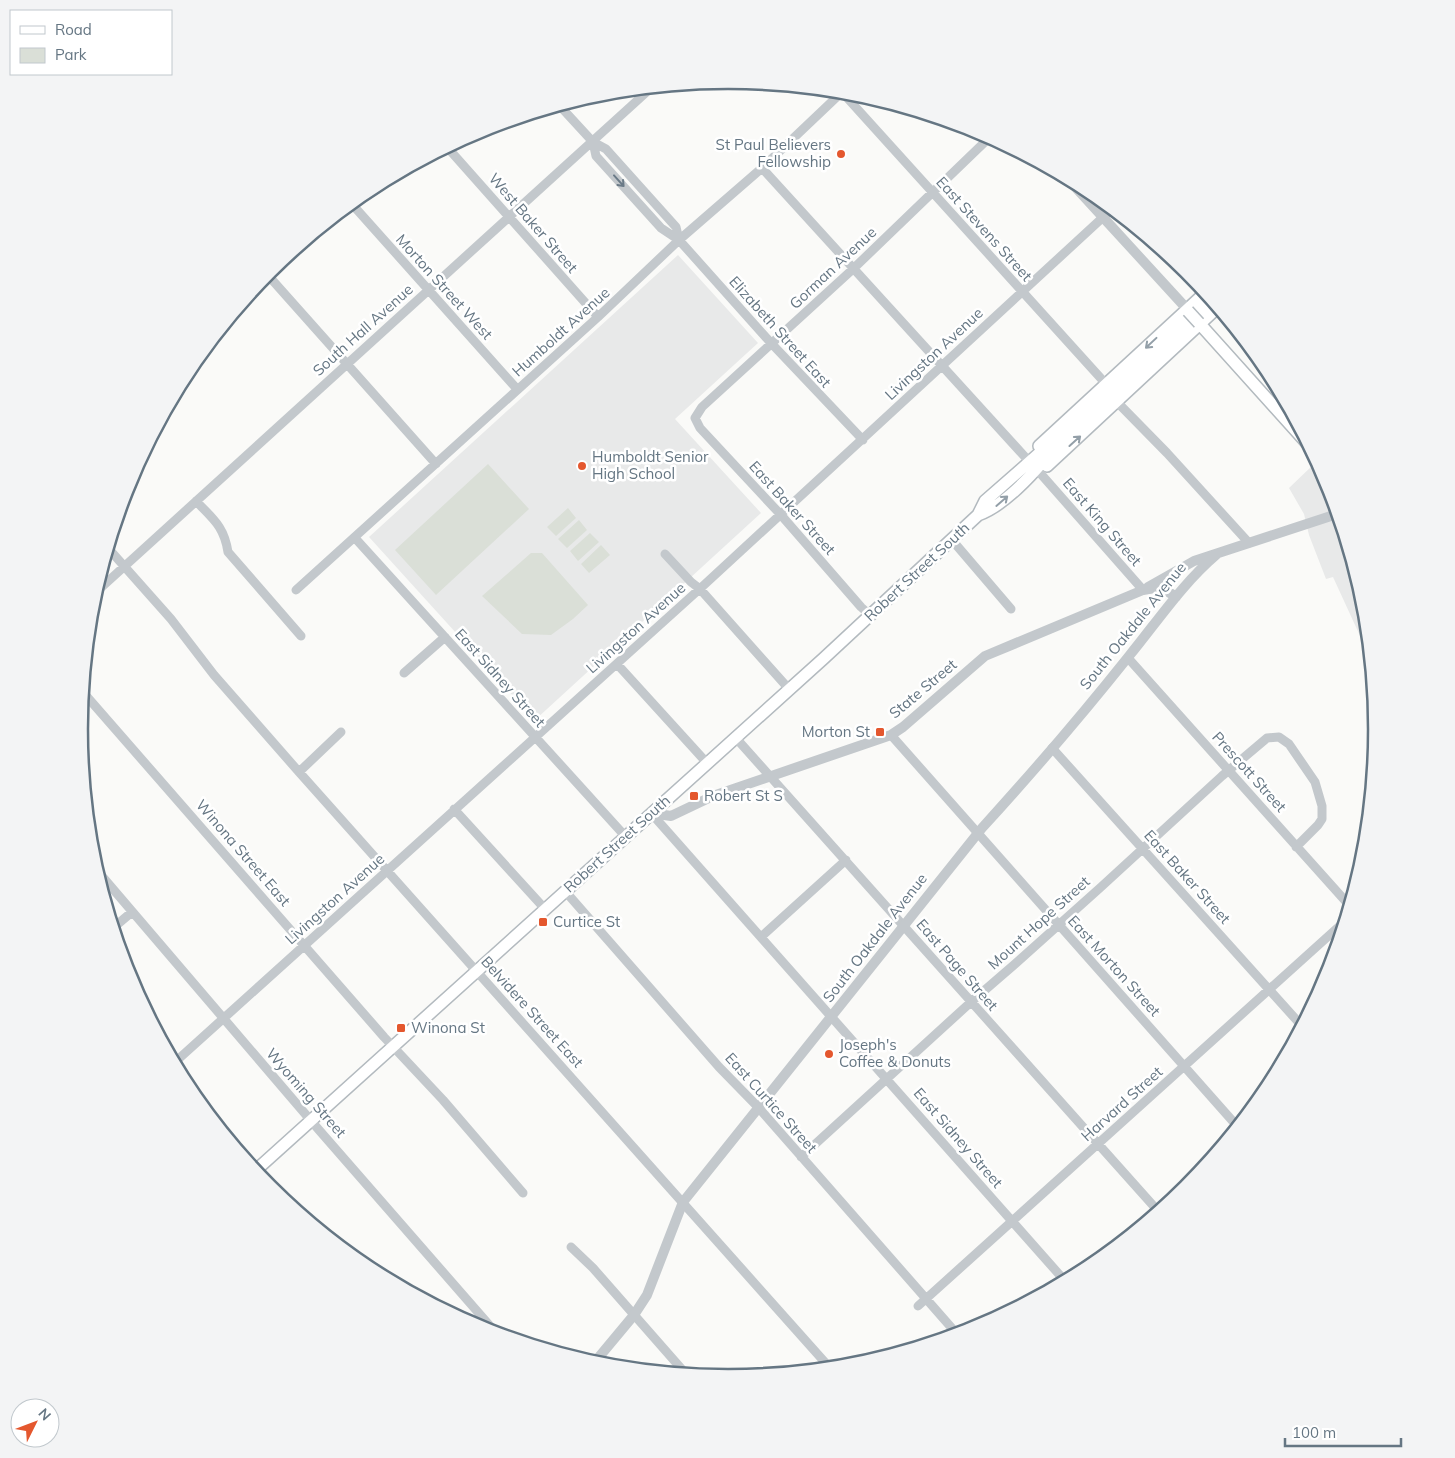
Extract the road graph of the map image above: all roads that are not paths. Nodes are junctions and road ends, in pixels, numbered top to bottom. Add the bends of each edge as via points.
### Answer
1 (644, 94) edge
2 (835, 98) edge
3 (849, 100) edge
4 (564, 110) edge
5 (593, 142) junction
6 (984, 143) edge
7 (452, 151) edge
8 (762, 168) junction
9 (932, 192) junction
10 (1086, 199) edge
11 (356, 208) edge
12 (1106, 214) edge
13 (509, 215) junction
14 (1102, 217) junction
15 (680, 240) junction
16 (853, 269) junction
17 (272, 280) edge
18 (428, 289) junction
19 (1021, 292) junction
20 (1200, 298) edge
21 (1206, 304) edge
22 (1188, 310) junction
23 (1213, 312) edge
24 (598, 317) junction
25 (1199, 323) junction
26 (771, 343) junction
27 (346, 364) junction
28 (941, 366) junction
29 (1106, 384) junction
30 (517, 390) junction
31 (1117, 402) junction
32 (695, 418) joint
33 (1290, 424) edge
34 (862, 440) junction
35 (1026, 458) junction
36 (436, 464) junction
37 (1040, 473) junction
38 (1019, 478) junction
39 (196, 501) junction
40 (781, 515) junction
41 (1331, 516) edge
42 (355, 538) junction
43 (952, 540) junction
44 (1249, 543) junction
45 (112, 553) edge
46 (665, 554) dead end
47 (1216, 555) junction
48 (125, 567) junction
49 (104, 585) edge
50 (700, 589) junction
51 (296, 590) dead end
52 (1143, 590) junction
53 (1176, 597) junction
54 (1011, 609) dead end
55 (870, 615) junction
56 (301, 636) dead end
57 (445, 637) junction
58 (1128, 658) junction
59 (617, 664) junction
60 (404, 673) dead end
61 (788, 689) junction
62 (89, 699) edge
63 (342, 732) dead end
64 (891, 735) junction
65 (535, 736) junction
66 (735, 737) junction
67 (1052, 748) junction
68 (707, 762) junction
69 (1229, 771) junction
70 (299, 772) junction
71 (771, 778) junction
72 (671, 795) junction
73 (688, 807) junction
74 (454, 809) junction
75 (651, 813) junction
76 (978, 834) junction
77 (625, 836) junction
78 (1143, 847) junction
79 (1296, 847) junction
80 (846, 860) junction
81 (388, 870) junction
82 (106, 881) edge
83 (565, 891) junction
84 (1344, 900) edge
85 (545, 909) junction
86 (132, 912) junction
87 (118, 924) edge
88 (1058, 924) junction
89 (904, 925) junction
90 (1336, 929) edge
91 (761, 937) junction
92 (304, 944) junction
93 (477, 971) junction
94 (1269, 988) junction
95 (971, 1002) junction
96 (832, 1017) junction
97 (223, 1018) junction
98 (1297, 1020) edge
99 (393, 1046) junction
100 (179, 1059) edge
101 (1184, 1066) junction
102 (887, 1078) junction
103 (758, 1107) junction
104 (310, 1120) junction
105 (1233, 1121) edge
106 (1098, 1144) junction
107 (801, 1157) junction
108 (260, 1166) edge
109 (523, 1193) dead end
110 (683, 1202) junction
111 (1153, 1206) edge
112 (1013, 1221) junction
113 (571, 1247) dead end
114 (1060, 1275) edge
115 (926, 1298) junction
116 (918, 1306) dead end
117 (634, 1315) junction
118 (486, 1321) edge
119 (952, 1328) edge
120 (600, 1356) edge
121 (824, 1362) edge
122 (680, 1367) edge

1 - 5 street, South Hall Avenue
2 - 8 street, Humboldt Avenue
3 - 9 street, East Stevens Street
4 - 5 street, Elizabeth Street East
5 - 13 street, South Hall Avenue
5 - 15 street, Elizabeth Street East via 606,149 676,227
6 - 9 street, Gorman Avenue
7 - 13 street, West Baker Street
8 - 15 street, Humboldt Avenue
8 - 16 street
9 - 16 street, Gorman Avenue
9 - 19 street, East Stevens Street
10 - 14 street
11 - 18 street, Morton Street West
12 - 14 street, Livingston Avenue
13 - 18 street, South Hall Avenue
13 - 24 street, West Baker Street
14 - 19 street, Livingston Avenue
14 - 22 street
15 - 24 street, Humboldt Avenue
15 - 26 street, Elizabeth Street East
16 - 26 street, Gorman Avenue
16 - 28 street
17 - 27 street
18 - 27 street, South Hall Avenue
18 - 30 street, Morton Street West
19 - 28 street, Livingston Avenue
19 - 29 street, East Stevens Street
20 - 22 main road
21 - 38 main road, Robert Street South via 1063,437 1048,456
22 - 25 main road, bridge
22 -> 29 main road
23 - 25 main road
24 - 30 street, Humboldt Avenue
25 - 31 main road
25 - 33 main road
26 - 32 street, Gorman Avenue via 702,407
26 - 34 street, Elizabeth Street East
27 - 36 street
27 - 39 street, South Hall Avenue
28 - 34 street, Livingston Avenue
28 - 35 street
29 - 35 main road
30 - 36 street, Humboldt Avenue
37 -> 31 main road
31 - 44 street
32 - 40 street, East Baker Street via 700,428
34 - 40 street, Livingston Avenue
35 - 38 main road via 1019,466
36 - 42 street, Humboldt Avenue
37 - 38 main road
37 - 52 street, East King Street
38 - 43 main road, Robert Street South via 994,508 978,515
39 - 48 street, South Hall Avenue
39 - 56 street via 221,527 228,552
40 - 50 street, Livingston Avenue
40 - 55 street, East Baker Street
41 - 44 street, State Street
42 - 51 street, Humboldt Avenue
42 - 57 street, East Sidney Street
43 - 54 street
43 - 55 main road, Robert Street South
44 - 47 street, State Street
45 - 48 street, Belvidere Street East
46 - 50 street
47 - 52 street, State Street via 1189,563
47 - 53 street, South Oakdale Avenue via 1199,569
48 - 49 street, South Hall Avenue
48 - 70 street, Belvidere Street East
50 - 59 street, Livingston Avenue
50 - 61 street
52 - 53 street, State Street via 1161,587
52 - 64 street, State Street via 986,656
53 - 58 street, South Oakdale Avenue
55 - 61 main road, Robert Street South
57 - 60 street
57 - 65 street, East Sidney Street
58 - 67 street, South Oakdale Avenue
58 - 69 street, Prescott Street
59 - 65 street, Livingston Avenue
59 - 68 street
61 - 66 main road, Robert Street South
62 - 92 street, Winona Street East
63 - 70 street
64 - 71 street, State Street
64 - 76 street, East Morton Street
65 - 74 street, Livingston Avenue
65 - 77 street, East Sidney Street
66 - 68 main road, Robert Street South
66 - 71 street, East Page Street
67 - 76 street, South Oakdale Avenue
67 - 78 street, East Baker Street
68 - 72 main road, Robert Street South
69 - 78 street, Mount Hope Street
69 - 79 street, Prescott Street
69 - 79 street, Mount Hope Street via 1268,738 1279,737 1289,744 1316,782 1323,812 1318,825
70 - 81 street, Belvidere Street East
71 - 73 street, State Street
71 - 80 street, East Page Street
72 - 73 street
72 - 75 main road, Robert Street South
73 - 75 street, State Street via 671,816
74 - 81 street, Livingston Avenue
74 - 85 street
75 - 77 main road, Robert Street South
75 - 91 street, East Sidney Street
76 - 88 street, East Morton Street
76 - 89 street, South Oakdale Avenue
77 - 83 main road, Robert Street South
78 - 88 street, Mount Hope Street
78 - 94 street, East Baker Street
79 - 84 street, Prescott Street
80 - 89 street, East Page Street
80 - 91 street
81 - 92 street, Livingston Avenue
81 - 93 street, Belvidere Street East
82 - 86 street, Wyoming Street
83 - 85 main road, Robert Street South
83 - 103 street, East Curtice Street
85 - 93 main road, Robert Street South
86 - 87 street
86 - 97 street, Wyoming Street
88 - 95 street, Mount Hope Street
88 - 101 street, East Morton Street
89 - 95 street, East Page Street
89 - 96 street, South Oakdale Avenue
90 - 94 street, Harvard Street
91 - 96 street, East Sidney Street
92 - 97 street, Livingston Avenue
92 - 99 street, Winona Street East
93 - 99 main road, Robert Street South
93 - 110 street, Belvidere Street East
94 - 98 street, East Baker Street
94 - 101 street, Harvard Street
95 - 102 street, Mount Hope Street
95 - 106 street, East Page Street
96 - 102 street, East Sidney Street
96 - 103 street, South Oakdale Avenue
97 - 100 street, Livingston Avenue
97 - 104 street, Wyoming Street
99 - 104 main road, Robert Street South
99 - 109 street, Winona Street East
101 - 105 street, East Morton Street
101 - 106 street, Harvard Street
102 - 107 street, Mount Hope Street
102 - 112 street, East Sidney Street
103 - 107 street, East Curtice Street
103 - 110 street, South Oakdale Avenue
104 - 108 main road, Robert Street South
104 - 118 street, Wyoming Street
106 - 111 street, East Page Street
106 - 112 street, Harvard Street
107 - 115 street, East Curtice Street
110 - 117 street, South Oakdale Avenue via 647,1296
110 - 121 street, Belvidere Street East
112 - 114 street, East Sidney Street
112 - 115 street, Harvard Street
113 - 117 street
115 - 116 street, Harvard Street
115 - 119 street, East Curtice Street
117 - 120 street, South Oakdale Avenue
117 - 122 street

